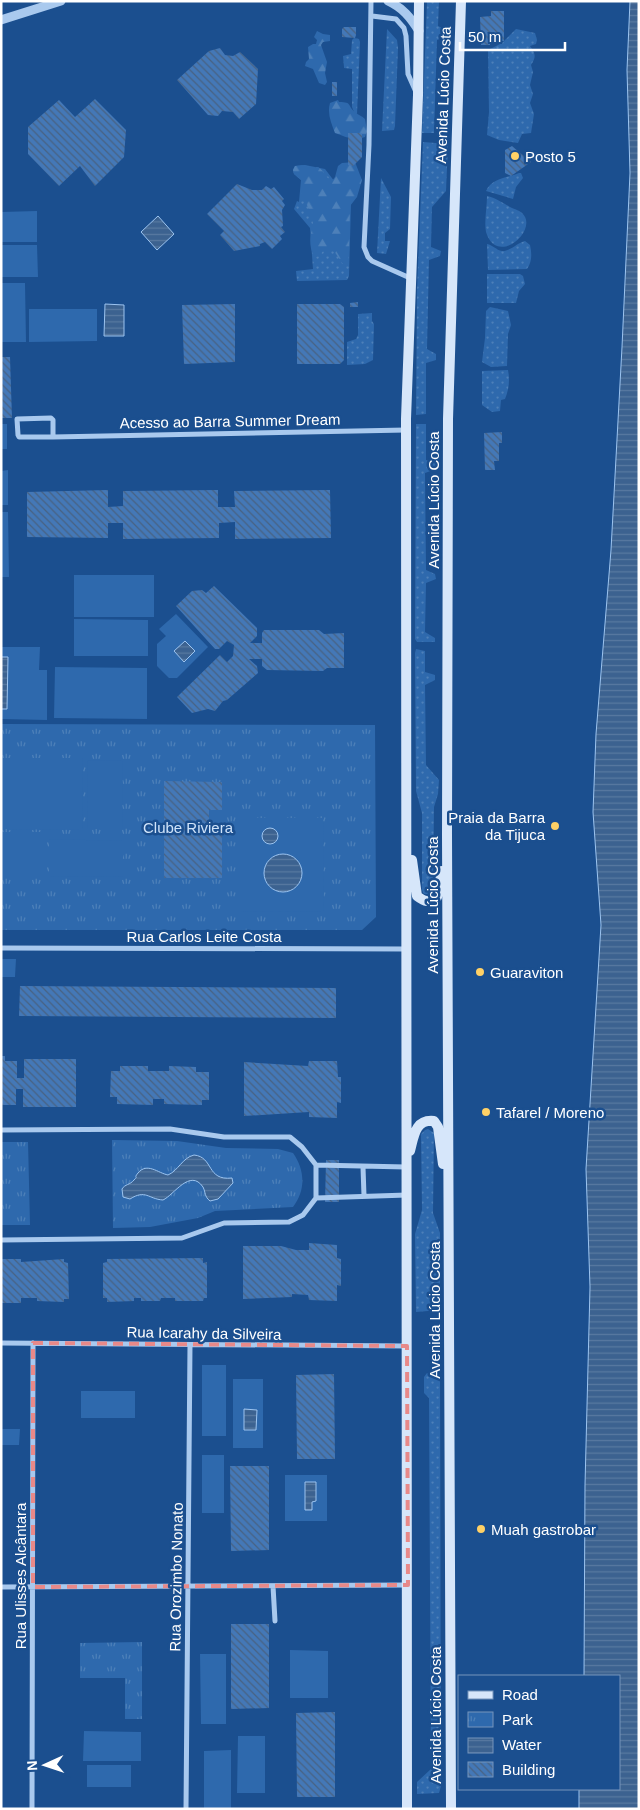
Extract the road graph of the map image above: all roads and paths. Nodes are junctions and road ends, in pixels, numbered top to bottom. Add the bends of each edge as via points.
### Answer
1 (61, 1) edge
2 (371, 1) edge
3 (388, 1) edge
4 (419, 1) edge
5 (461, 1) edge
6 (372, 16) junction
7 (1, 20) edge
8 (418, 31) junction
9 (418, 96) junction
10 (410, 278) junction
11 (406, 430) junction
12 (53, 437) junction
13 (407, 822) junction
14 (447, 834) junction
15 (1, 948) edge
16 (407, 949) junction
17 (1, 1130) edge
18 (407, 1164) junction
19 (316, 1166) junction
20 (363, 1167) junction
21 (407, 1195) junction
22 (364, 1196) junction
23 (316, 1198) junction
24 (448, 1209) junction
25 (1, 1240) edge
26 (1, 1343) edge
27 (32, 1344) junction
28 (190, 1345) junction
29 (407, 1346) junction
30 (408, 1585) junction
31 (188, 1586) junction
32 (273, 1586) junction
33 (1, 1587) edge
34 (33, 1587) junction
35 (275, 1621) dead end
36 (32, 1809) edge
37 (186, 1809) edge
38 (407, 1809) edge
39 (451, 1809) edge

1 - 7 street
2 - 6 street
3 - 8 street via 400,6
4 - 8 main road, Avenida Lúcio Costa
5 - 14 main road, Avenida Lúcio Costa via 448,419
6 - 9 street via 390,17 404,28 409,78
6 - 10 street via 364,247 372,261
8 - 9 main road, Avenida Lúcio Costa
9 - 10 main road, Avenida Lúcio Costa
10 - 11 main road, Avenida Lúcio Costa
11 - 12 street, Acesso ao Barra Summer Dream
11 - 13 main road, Avenida Lúcio Costa
12 - 12 street, Acesso ao Barra Summer Dream via 19,437 17,419 51,418
13 - 14 main road via 417,896 424,902 437,898
13 - 16 main road, Avenida Lúcio Costa
14 - 24 main road, Avenida Lúcio Costa
15 - 16 street, Rua Carlos Leite Costa
16 - 18 main road, Avenida Lúcio Costa
17 - 19 street via 170,1129 224,1137 290,1137 302,1146
18 - 20 street
18 - 21 main road, Avenida Lúcio Costa
18 - 24 main road via 417,1128 428,1120 434,1122 438,1127
19 - 20 street
19 - 23 street
20 - 22 street
21 - 22 street
21 - 29 main road, Avenida Lúcio Costa
22 - 23 street
23 - 25 street via 303,1215 289,1222 224,1224 182,1238
24 - 39 main road, Avenida Lúcio Costa
26 - 27 street, Rua Icarahy da Silveira
27 - 28 street, Rua Icarahy da Silveira
27 - 34 street, Rua Ulisses Alcântara
28 - 29 street, Rua Icarahy da Silveira
28 - 31 street, Rua Orozimbo Nonato
29 - 30 main road, Avenida Lúcio Costa
30 - 32 street
30 - 38 main road, Avenida Lúcio Costa
31 - 32 street
31 - 34 street
31 - 37 street, Rua Orozimbo Nonato
32 - 35 street
33 - 34 street
34 - 36 street, Rua Ulisses Alcântara

